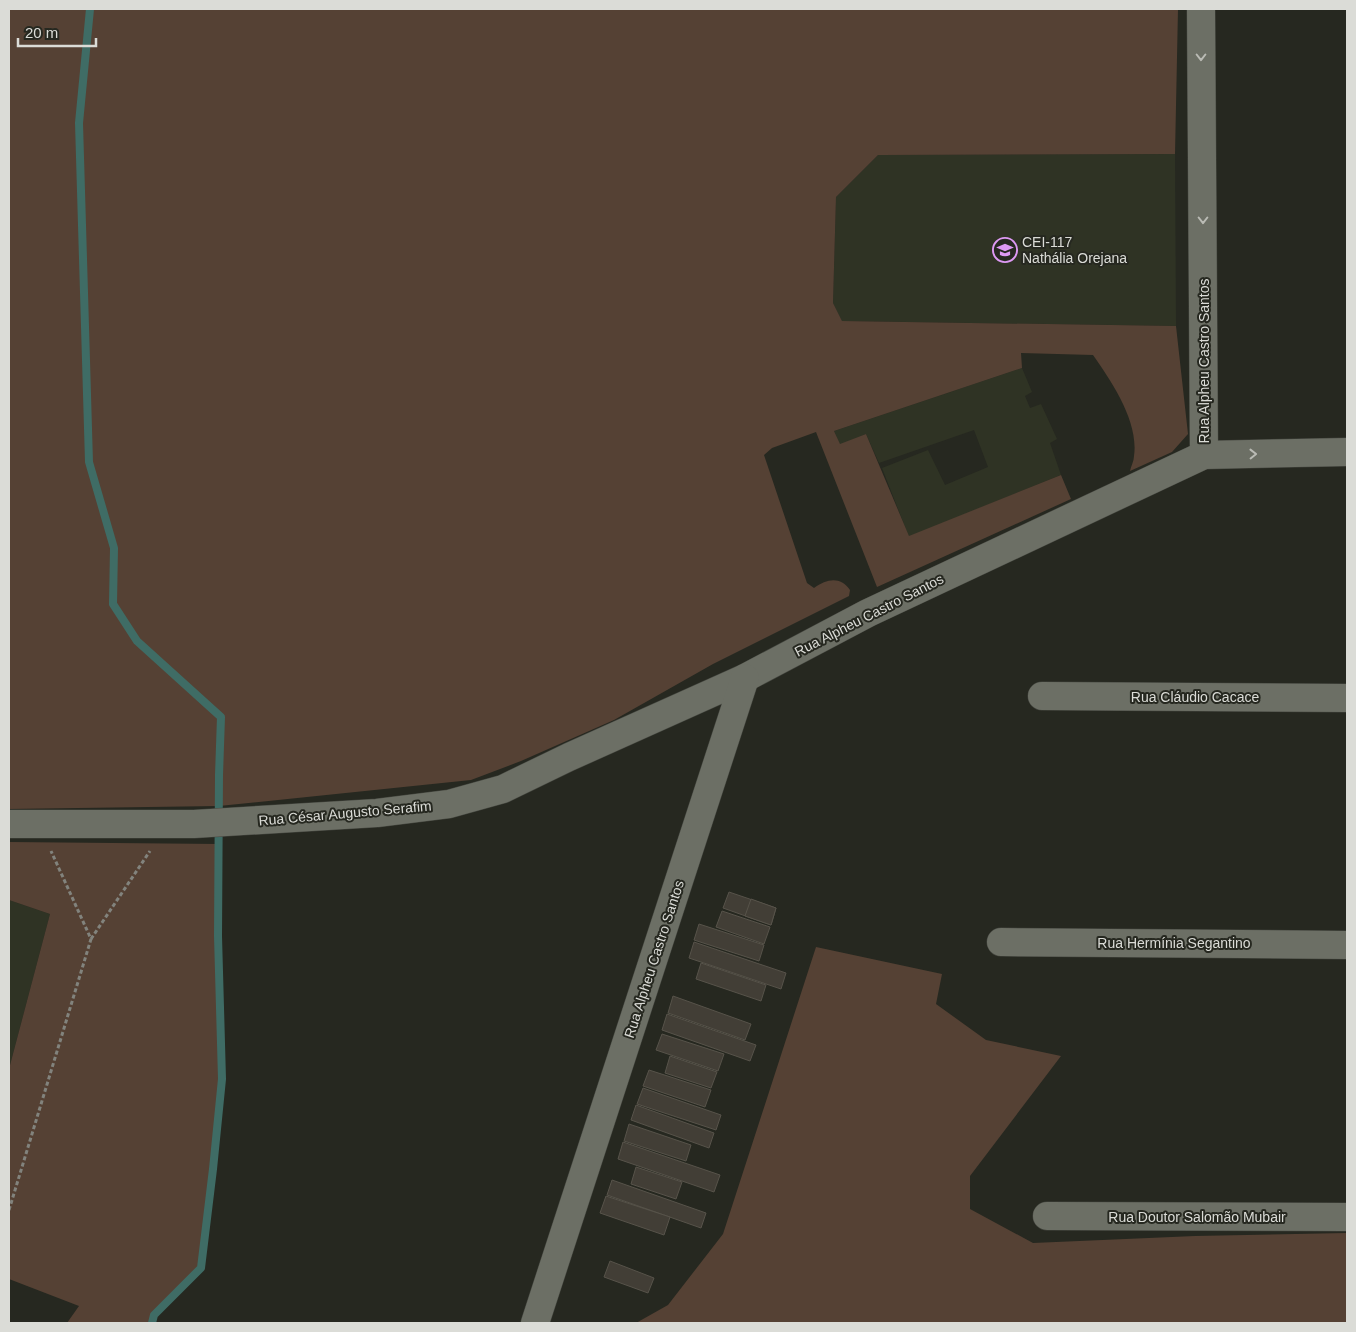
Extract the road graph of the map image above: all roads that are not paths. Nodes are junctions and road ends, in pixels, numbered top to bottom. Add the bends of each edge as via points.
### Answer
1 (1201, 9) edge
2 (1347, 452) edge
3 (1204, 455) junction
4 (745, 678) junction
5 (1042, 696) dead end
6 (1347, 698) edge
7 (9, 824) edge
8 (1002, 942) dead end
9 (1347, 944) edge
10 (1047, 1216) dead end
11 (1347, 1217) edge
12 (535, 1323) edge

1 -> 3 street, Rua Alpheu Castro Santos
3 -> 2 street
3 - 4 street, Rua Alpheu Castro Santos via 868,612
4 - 7 street, Rua César Augusto Serafim via 503,789 449,804 377,814 256,821
4 - 12 street, Rua Alpheu Castro Santos
5 - 6 street, Rua Cláudio Cacace
8 - 9 street, Rua Hermínia Segantino
10 - 11 street, Rua Doutor Salomão Mubair

